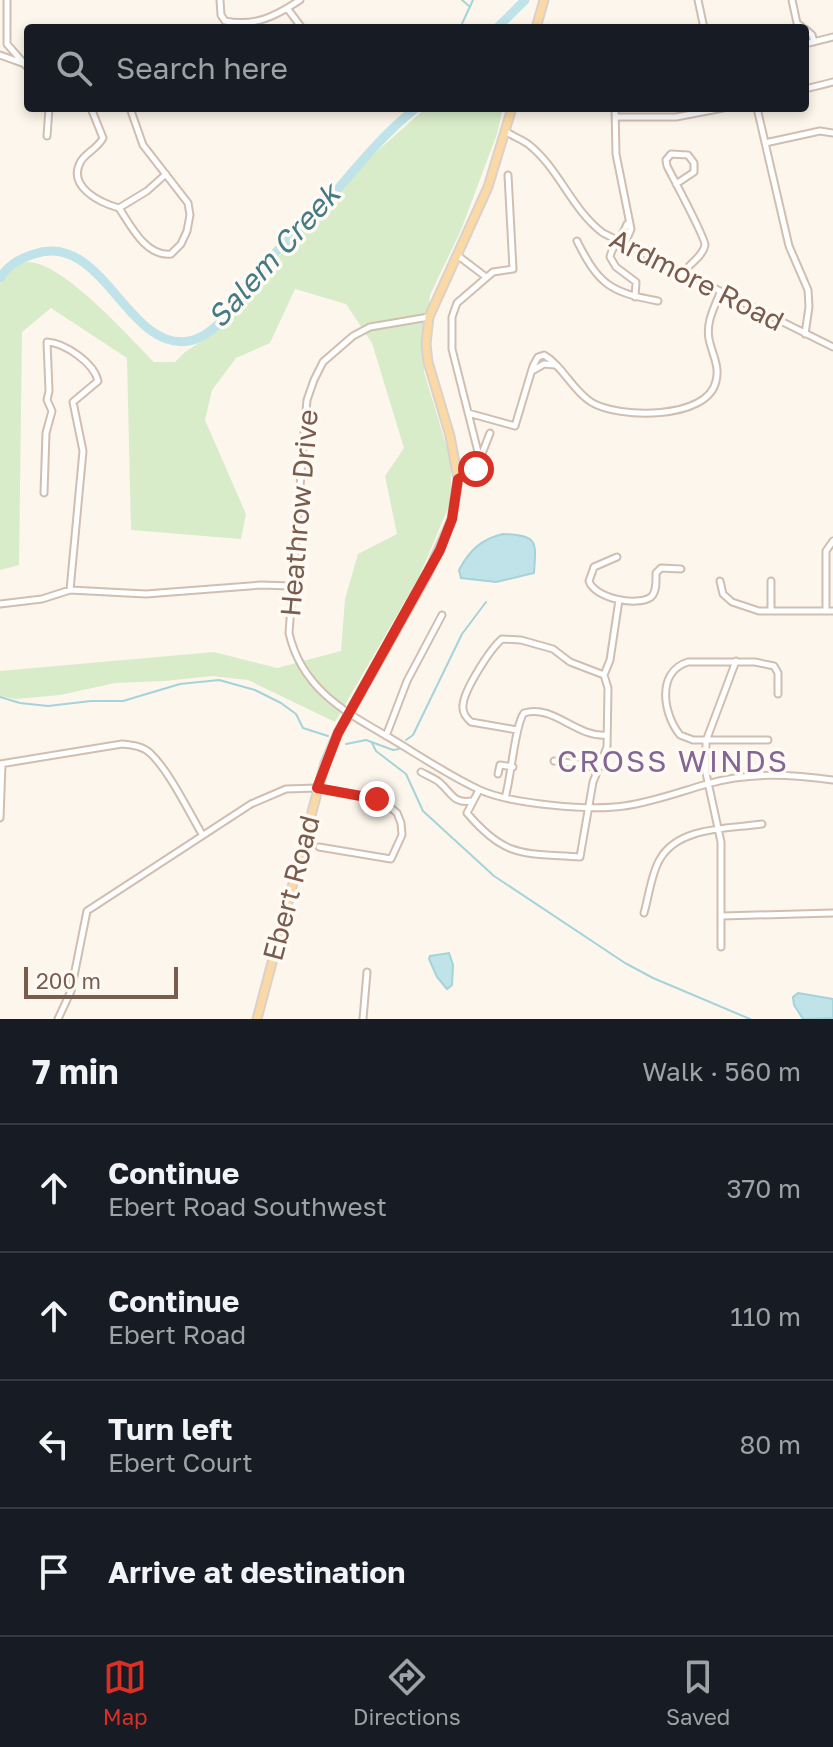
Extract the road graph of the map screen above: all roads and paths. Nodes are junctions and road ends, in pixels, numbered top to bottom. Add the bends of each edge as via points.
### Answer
1 (7, 0) edge
2 (220, 0) edge
3 (300, 0) edge
4 (544, 0) edge
5 (698, 0) edge
6 (792, 0) edge
7 (287, 8) junction
8 (299, 24) edge
9 (537, 24) edge
10 (703, 24) edge
11 (798, 24) edge
12 (809, 33) edge
13 (833, 37) edge
14 (814, 42) junction
15 (809, 43) edge
16 (0, 55) edge
17 (24, 65) edge
18 (24, 66) edge
19 (833, 82) edge
20 (809, 88) edge
21 (49, 112) edge
22 (93, 112) edge
23 (131, 112) edge
24 (511, 112) edge
25 (615, 112) edge
26 (702, 112) edge
27 (758, 112) edge
28 (615, 117) junction
29 (505, 131) junction
30 (833, 133) edge
31 (47, 136) dead end
32 (765, 143) junction
33 (166, 174) junction
34 (508, 175) dead end
35 (676, 184) junction
36 (119, 208) junction
37 (577, 241) dead end
38 (621, 244) junction
39 (456, 255) junction
40 (682, 275) junction
41 (486, 277) junction
42 (720, 293) junction
43 (635, 297) junction
44 (658, 301) dead end
45 (429, 317) junction
46 (805, 334) junction
47 (833, 347) edge
48 (468, 413) junction
49 (490, 433) dead end
50 (480, 460) junction
51 (458, 479) junction
52 (44, 493) dead end
53 (833, 541) edge
54 (617, 557) dead end
55 (681, 569) dead end
56 (720, 581) dead end
57 (771, 581) dead end
58 (291, 586) junction
59 (70, 590) junction
60 (619, 600) junction
61 (0, 604) edge
62 (771, 611) junction
63 (829, 611) edge
64 (442, 615) dead end
65 (736, 661) junction
66 (604, 675) junction
67 (778, 694) dead end
68 (349, 714) junction
69 (517, 730) junction
70 (607, 735) junction
71 (386, 736) junction
72 (768, 740) dead end
73 (706, 741) junction
74 (554, 761) dead end
75 (1, 764) edge
76 (513, 767) junction
77 (596, 769) junction
78 (421, 772) dead end
79 (498, 774) dead end
80 (833, 780) edge
81 (709, 783) junction
82 (317, 788) junction
83 (480, 790) junction
84 (505, 798) junction
85 (475, 800) junction
86 (589, 807) junction
87 (0, 818) edge
88 (762, 824) dead end
89 (719, 831) junction
90 (202, 834) junction
91 (319, 847) dead end
92 (644, 913) dead end
93 (833, 913) edge
94 (722, 916) junction
95 (721, 947) dead end
96 (367, 972) dead end
97 (58, 1019) edge
98 (257, 1019) edge
99 (363, 1019) edge

1 - 17 street via 7,44
2 - 7 street via 221,15 234,23 268,20
3 - 7 street
4 - 9 main road
5 - 10 street
6 - 11 street
7 - 8 street
12 - 14 street
13 - 14 street
14 - 15 street
16 - 18 street
19 - 20 street
21 - 31 street
22 - 36 street via 103,138 80,163 79,177 91,197
23 - 33 street via 143,145
24 - 29 main road
25 - 28 street
26 - 28 street
27 - 32 street
28 - 38 street via 628,221
29 - 38 street, Ardmore Road via 529,145 581,214
29 - 39 main road via 488,187
30 - 32 street
32 - 46 street via 789,246 808,290
33 - 36 street
33 - 36 street via 190,210 184,240 171,254 146,244
34 - 41 street via 513,269
35 - 35 street via 667,156 688,155 694,172
35 - 40 street via 705,242
37 - 43 street via 599,277
38 - 40 street, Ardmore Road
38 - 43 street via 610,257 636,282
39 - 41 street
39 - 45 main road
40 - 42 street, Ardmore Road
41 - 48 street via 457,303 452,317 452,349
42 - 46 street, Ardmore Road
42 - 48 street via 708,325 717,364 715,387 694,406 650,413 610,411 580,394 556,365 544,364 527,381 515,426
43 - 44 street
45 - 51 main road, Ebert Road via 428,362
45 - 58 street, Heathrow Drive via 370,327 336,347 323,362 307,400
46 - 47 street, Ardmore Road
48 - 50 street
49 - 50 street
50 - 51 street
51 - 68 main road, Ebert Road via 452,519 440,550
52 - 59 street via 52,411 47,400 47,342 53,342 80,357 98,381 73,402 83,451
53 - 63 street via 826,551
54 - 60 street via 594,567 589,581 596,592
55 - 60 street via 661,568 648,599
56 - 62 street via 732,602
57 - 62 street
58 - 59 street via 146,594
58 - 68 street, Heathrow Drive via 289,633 298,662 312,684
59 - 61 street
60 - 66 street
62 - 63 street
64 - 71 street via 407,681
65 - 67 street via 774,666
65 - 73 street
65 - 73 street via 679,664 667,683 665,698 674,728 680,735
66 - 69 street via 553,649 502,639 473,682 463,708 471,722
66 - 70 street
68 - 71 street, Heathrow Drive
68 - 82 main road, Ebert Road
69 - 70 street via 520,716 533,711 589,734
69 - 76 street
70 - 77 street
71 - 83 street, Heathrow Drive
72 - 73 street
73 - 81 street
74 - 77 street
75 - 87 street
75 - 90 street via 122,744 140,747 160,764
76 - 79 street via 500,765
76 - 84 street
77 - 86 street
78 - 85 street via 460,802
80 - 81 street, Heathrow Drive via 770,773
81 - 86 street, Heathrow Drive via 622,807
81 - 89 street
82 - 90 street via 286,789
82 - 91 street via 385,803 397,813 402,835 391,859
82 - 98 main road, Ebert Road
83 - 84 street, Heathrow Drive
83 - 85 street
84 - 86 street, Heathrow Drive
85 - 86 street via 467,813 499,845 524,853 580,857
88 - 89 street
89 - 92 street via 683,838 664,853
89 - 94 street
90 - 97 street via 87,911 71,991
93 - 94 street
94 - 95 street
96 - 99 street

